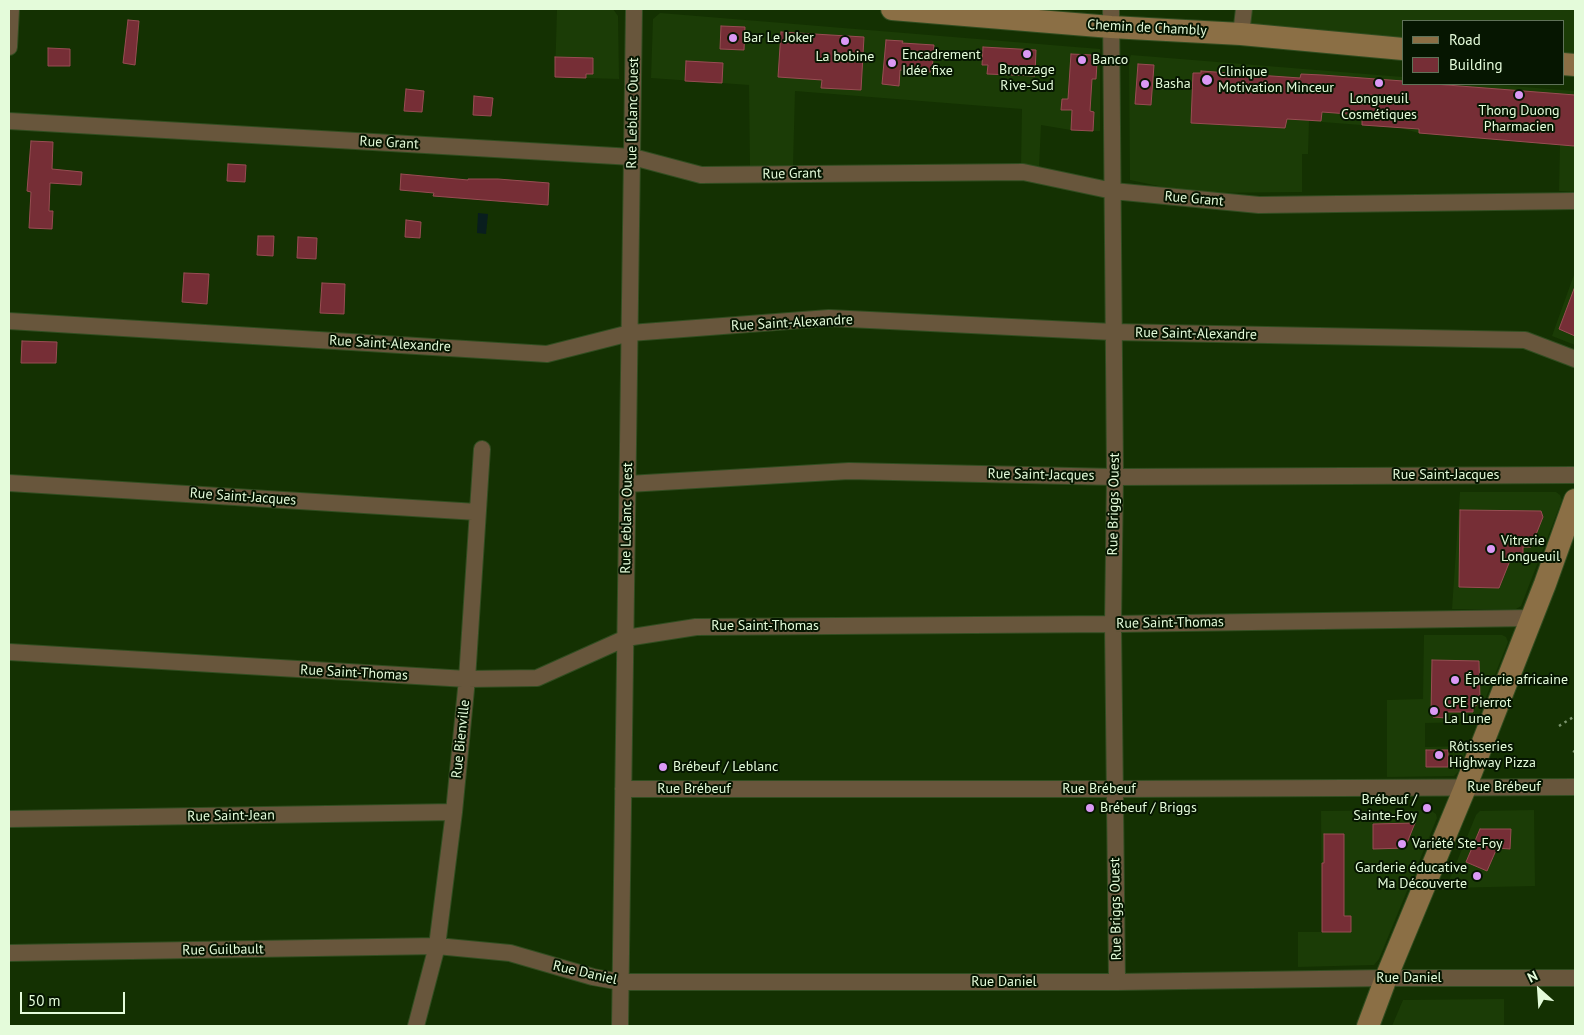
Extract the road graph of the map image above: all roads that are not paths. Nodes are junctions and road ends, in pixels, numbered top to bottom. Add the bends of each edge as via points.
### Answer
1 (11, 9) edge
2 (634, 9) edge
3 (892, 9) edge
4 (1244, 9) edge
5 (962, 12) edge
6 (1111, 18) edge
7 (1241, 34) junction
8 (9, 47) edge
9 (1402, 49) edge
10 (9, 120) edge
11 (632, 156) junction
12 (1113, 191) junction
13 (1575, 201) edge
14 (9, 321) edge
15 (1113, 332) junction
16 (630, 333) junction
17 (1575, 359) edge
18 (482, 449) dead end
19 (1575, 474) edge
20 (1115, 477) junction
21 (9, 483) edge
22 (628, 484) junction
23 (1575, 500) edge
24 (477, 512) junction
25 (1531, 618) junction
26 (1113, 624) junction
27 (626, 638) junction
28 (9, 652) edge
29 (467, 679) junction
30 (1575, 787) edge
31 (1465, 788) junction
32 (623, 789) junction
33 (1115, 789) junction
34 (454, 812) junction
35 (9, 819) edge
36 (437, 946) junction
37 (9, 954) edge
38 (1386, 978) junction
39 (1575, 978) edge
40 (621, 982) junction
41 (1117, 982) junction
42 (416, 1026) edge
43 (620, 1026) edge
44 (1368, 1026) edge

1 - 8 street
2 - 11 street, Rue Leblanc Ouest
3 - 5 street, Chemin de Chambly
4 - 7 street
5 - 6 street, Chemin de Chambly
6 - 7 street, Chemin de Chambly
6 - 12 street, Rue Briggs Ouest
7 - 9 street, Chemin de Chambly
10 - 11 street, Rue Grant
11 - 12 street, Rue Grant via 701,175 1023,172
11 - 16 street, Rue Leblanc Ouest
12 - 13 street, Rue Grant via 1259,205
12 - 15 street, Rue Briggs Ouest
14 - 16 street, Rue Saint-Alexandre via 547,354
15 - 16 street, Rue Saint-Alexandre via 829,318
15 - 17 street, Rue Saint-Alexandre via 1525,340
15 - 20 street, Rue Briggs Ouest
16 - 22 street, Rue Leblanc Ouest
18 - 24 street, Rue Bienville
19 - 20 street, Rue Saint-Jacques
20 - 22 street, Rue Saint-Jacques via 849,471
20 - 26 street, Rue Briggs Ouest
21 - 24 street, Rue Saint-Jacques
22 - 27 street, Rue Leblanc Ouest
23 - 25 street
24 - 29 street, Rue Bienville
25 - 26 street, Rue Saint-Thomas
25 - 31 street
26 - 27 street, Rue Saint-Thomas via 696,627
26 - 33 street, Rue Briggs Ouest
27 - 29 street, Rue Saint-Thomas via 537,678
27 - 32 street, Rue Leblanc Ouest
28 - 29 street, Rue Saint-Thomas
29 - 34 street, Rue Bienville
30 - 31 street, Rue Brébeuf
31 - 33 street, Rue Brébeuf
31 - 38 street
32 - 33 street, Rue Brébeuf
32 - 40 street, Rue Leblanc Ouest
33 - 41 street, Rue Briggs Ouest
34 - 35 street, Rue Saint-Jean
34 - 36 street, Rue Bienville
36 - 37 street, Rue Guilbault
36 - 40 street, Rue Daniel via 510,953
36 - 42 street, Rue Bienville
38 - 39 street, Rue Daniel
38 - 41 street, Rue Daniel
38 - 44 street
40 - 41 street, Rue Daniel
40 - 43 street, Rue Leblanc Ouest

